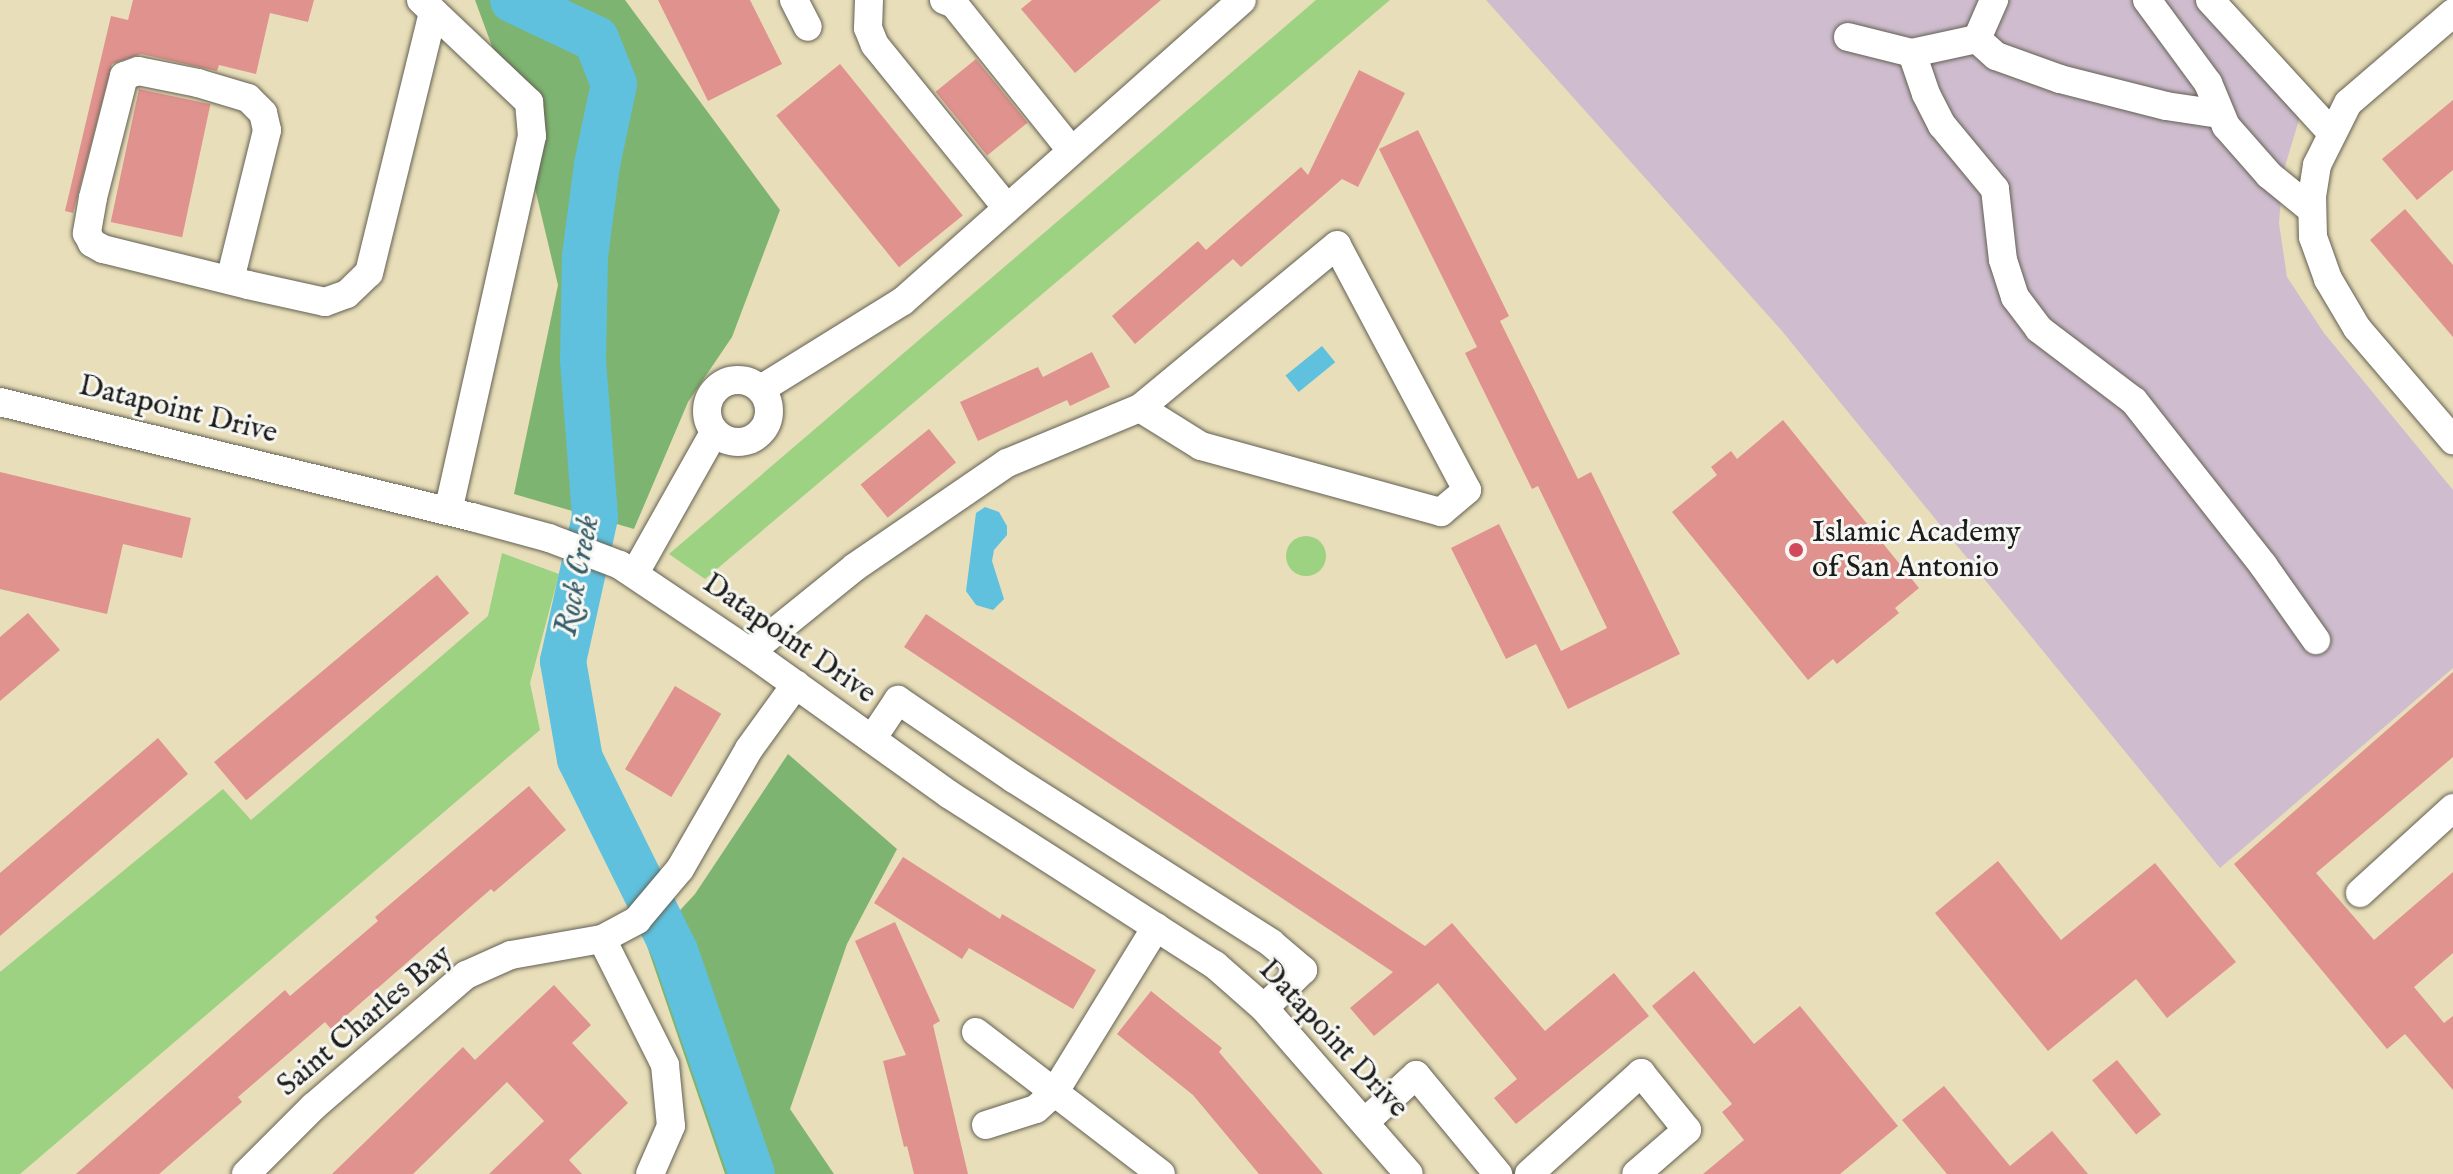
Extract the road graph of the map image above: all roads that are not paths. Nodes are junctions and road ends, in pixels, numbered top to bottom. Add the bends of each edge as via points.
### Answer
1 (794, 0) edge
2 (869, 0) edge
3 (944, 0) edge
4 (1242, 0) edge
5 (1994, 0) edge
6 (2147, 0) edge
7 (2210, 0) edge
8 (427, 6) edge
9 (2453, 13) edge
10 (808, 27) dead end
11 (1848, 37) dead end
12 (1977, 39) junction
13 (1912, 53) junction
14 (2220, 114) junction
15 (2331, 132) junction
16 (1071, 150) junction
17 (1007, 208) junction
18 (2312, 223) junction
19 (230, 280) junction
20 (761, 389) junction
21 (0, 402) edge
22 (1140, 408) junction
23 (714, 433) junction
24 (2453, 440) edge
25 (448, 511) junction
26 (627, 569) junction
27 (2316, 640) dead end
28 (750, 652) junction
29 (796, 684) junction
30 (872, 739) junction
31 (1014, 779) junction
32 (2453, 808) edge
33 (991, 820) junction
34 (2360, 893) dead end
35 (1156, 927) junction
36 (602, 939) junction
37 (1264, 1008) junction
38 (976, 1032) dead end
39 (1054, 1093) junction
40 (1366, 1121) junction
41 (986, 1125) dead end
42 (246, 1174) edge
43 (650, 1174) edge
44 (1161, 1174) edge
45 (1409, 1174) edge
46 (1498, 1174) edge
47 (1529, 1174) edge
48 (1636, 1174) edge

1 - 10 street
2 - 17 street via 868,28 875,45
3 - 16 street via 954,4
4 - 16 street
5 - 12 street
6 - 14 street via 2208,83
7 - 15 street
8 - 19 street via 369,273 347,294 325,302
8 - 25 street via 529,102 532,136
9 - 15 street via 2348,103
11 - 13 street
12 - 13 street
12 - 14 street via 1996,56 2060,79
13 - 27 street via 1942,125 1995,189 2003,260 2015,297 2039,329 2134,401
14 - 18 street
15 - 18 street via 2317,165
16 - 17 street
17 - 20 street via 903,301
18 - 24 street via 2328,279 2357,328
19 - 19 street via 92,243 87,233 93,198 124,76 138,71 198,83 248,98 263,113 267,130
20 - 23 street via 730,380 712,392 706,413
20 - 23 street via 768,420 755,438 734,443
21 - 25 street, Datapoint Drive
22 - 22 street via 1201,446 1441,512 1467,490 1337,245
22 - 28 street via 1007,463 855,567
23 - 26 street
25 - 26 street, Datapoint Drive via 549,538
26 - 28 street, Datapoint Drive
28 - 29 street, Datapoint Drive
29 - 30 street, Datapoint Drive
29 - 36 street, Saint Charles Bay via 749,749 664,890 637,920
30 - 31 street via 898,700
30 - 33 street, Datapoint Drive
31 - 33 street
31 - 37 street via 1291,958 1303,970
32 - 34 street
33 - 35 street, Datapoint Drive
35 - 37 street, Datapoint Drive via 1215,965
35 - 39 street
36 - 42 street, Saint Charles Bay via 511,955 466,975 313,1107
36 - 43 street via 665,1065 671,1126
37 - 40 street, Datapoint Drive
38 - 39 street
39 - 41 street via 1036,1109
39 - 44 street
40 - 45 street, Datapoint Drive
40 - 46 street via 1416,1075
47 - 48 street via 1641,1073 1687,1130

